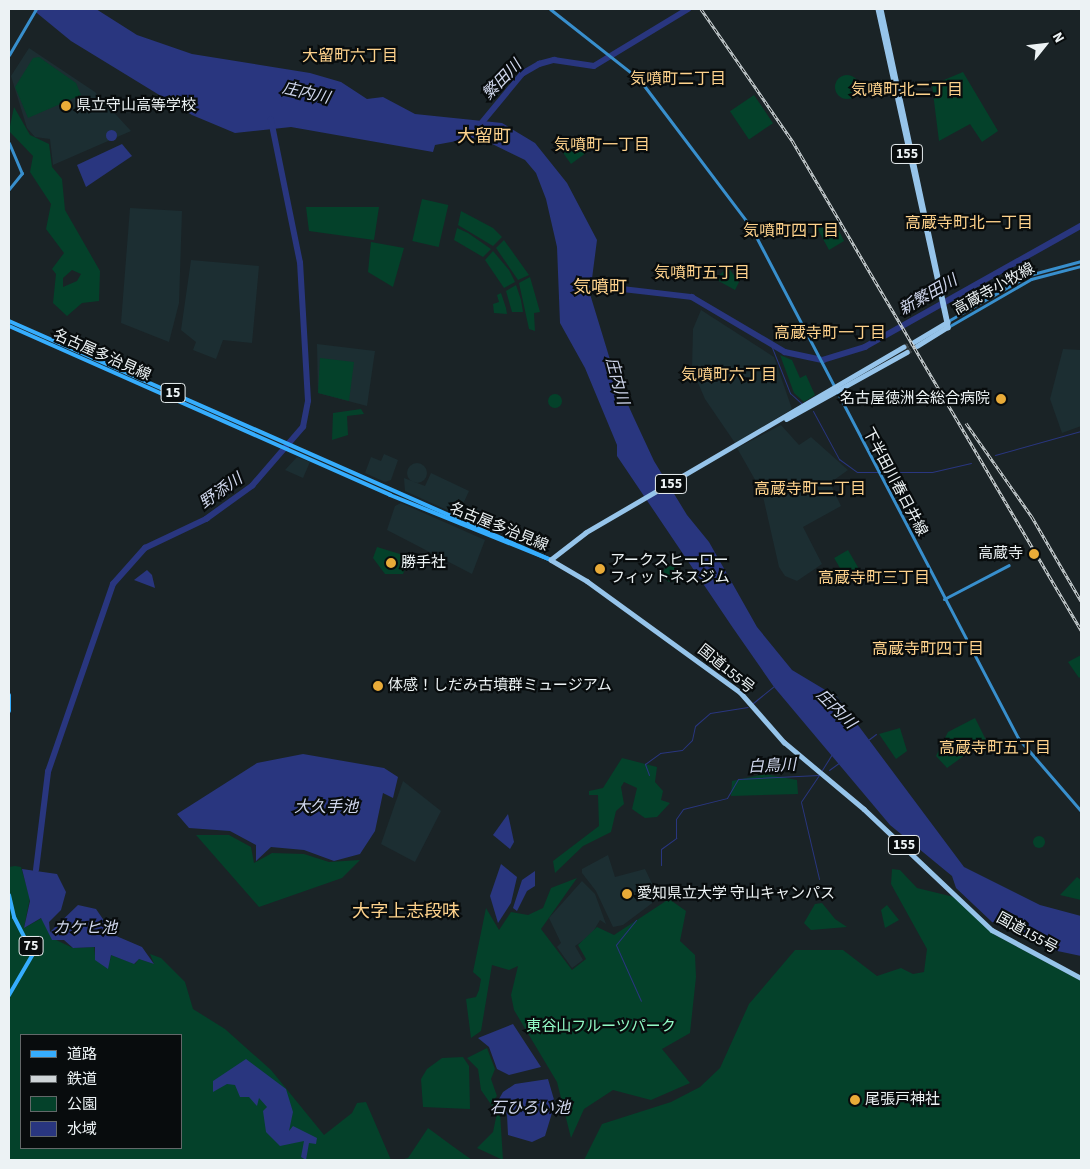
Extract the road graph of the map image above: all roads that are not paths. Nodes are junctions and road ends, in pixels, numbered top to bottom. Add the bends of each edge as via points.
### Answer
1 (36, 9) edge
2 (550, 9) edge
3 (880, 9) edge
4 (9, 55) edge
5 (9, 143) edge
6 (9, 189) edge
7 (1081, 261) edge
8 (1081, 266) edge
9 (9, 321) edge
10 (947, 324) junction
11 (9, 326) edge
12 (915, 344) tunnel mouth
13 (906, 350) tunnel mouth
14 (834, 391) junction
15 (284, 445) junction
16 (550, 560) junction
17 (1009, 565) dead end
18 (944, 599) junction
19 (9, 695) edge
20 (9, 712) edge
21 (1081, 811) edge
22 (9, 894) edge
23 (1081, 978) edge
24 (9, 995) edge

1 - 4 main road
2 - 14 main road, 下半田川春日井線 via 617,58 648,90 742,214
3 - 10 highway, 155
5 - 6 main road via 22,172
7 - 10 main road, 高蔵寺小牧線 via 1029,275
8 - 10 main road, 高蔵寺小牧線 via 1037,277
9 - 15 main road, 名古屋多治見線 / 15
10 - 12 highway
11 - 15 main road, 名古屋多治見線 / 15
13 - 14 highway, 155
14 - 16 highway, 155 via 606,522
14 - 18 main road, 下半田川春日井線
15 - 16 main road, 名古屋多治見線 / 15
16 - 23 highway, 国道155号 / 155 via 585,580 740,692 784,742 864,809 992,930
17 - 18 main road
18 - 21 main road, 下半田川春日井線 via 1018,738
19 - 20 main road
22 - 24 main road, 75 via 14,917 33,954

